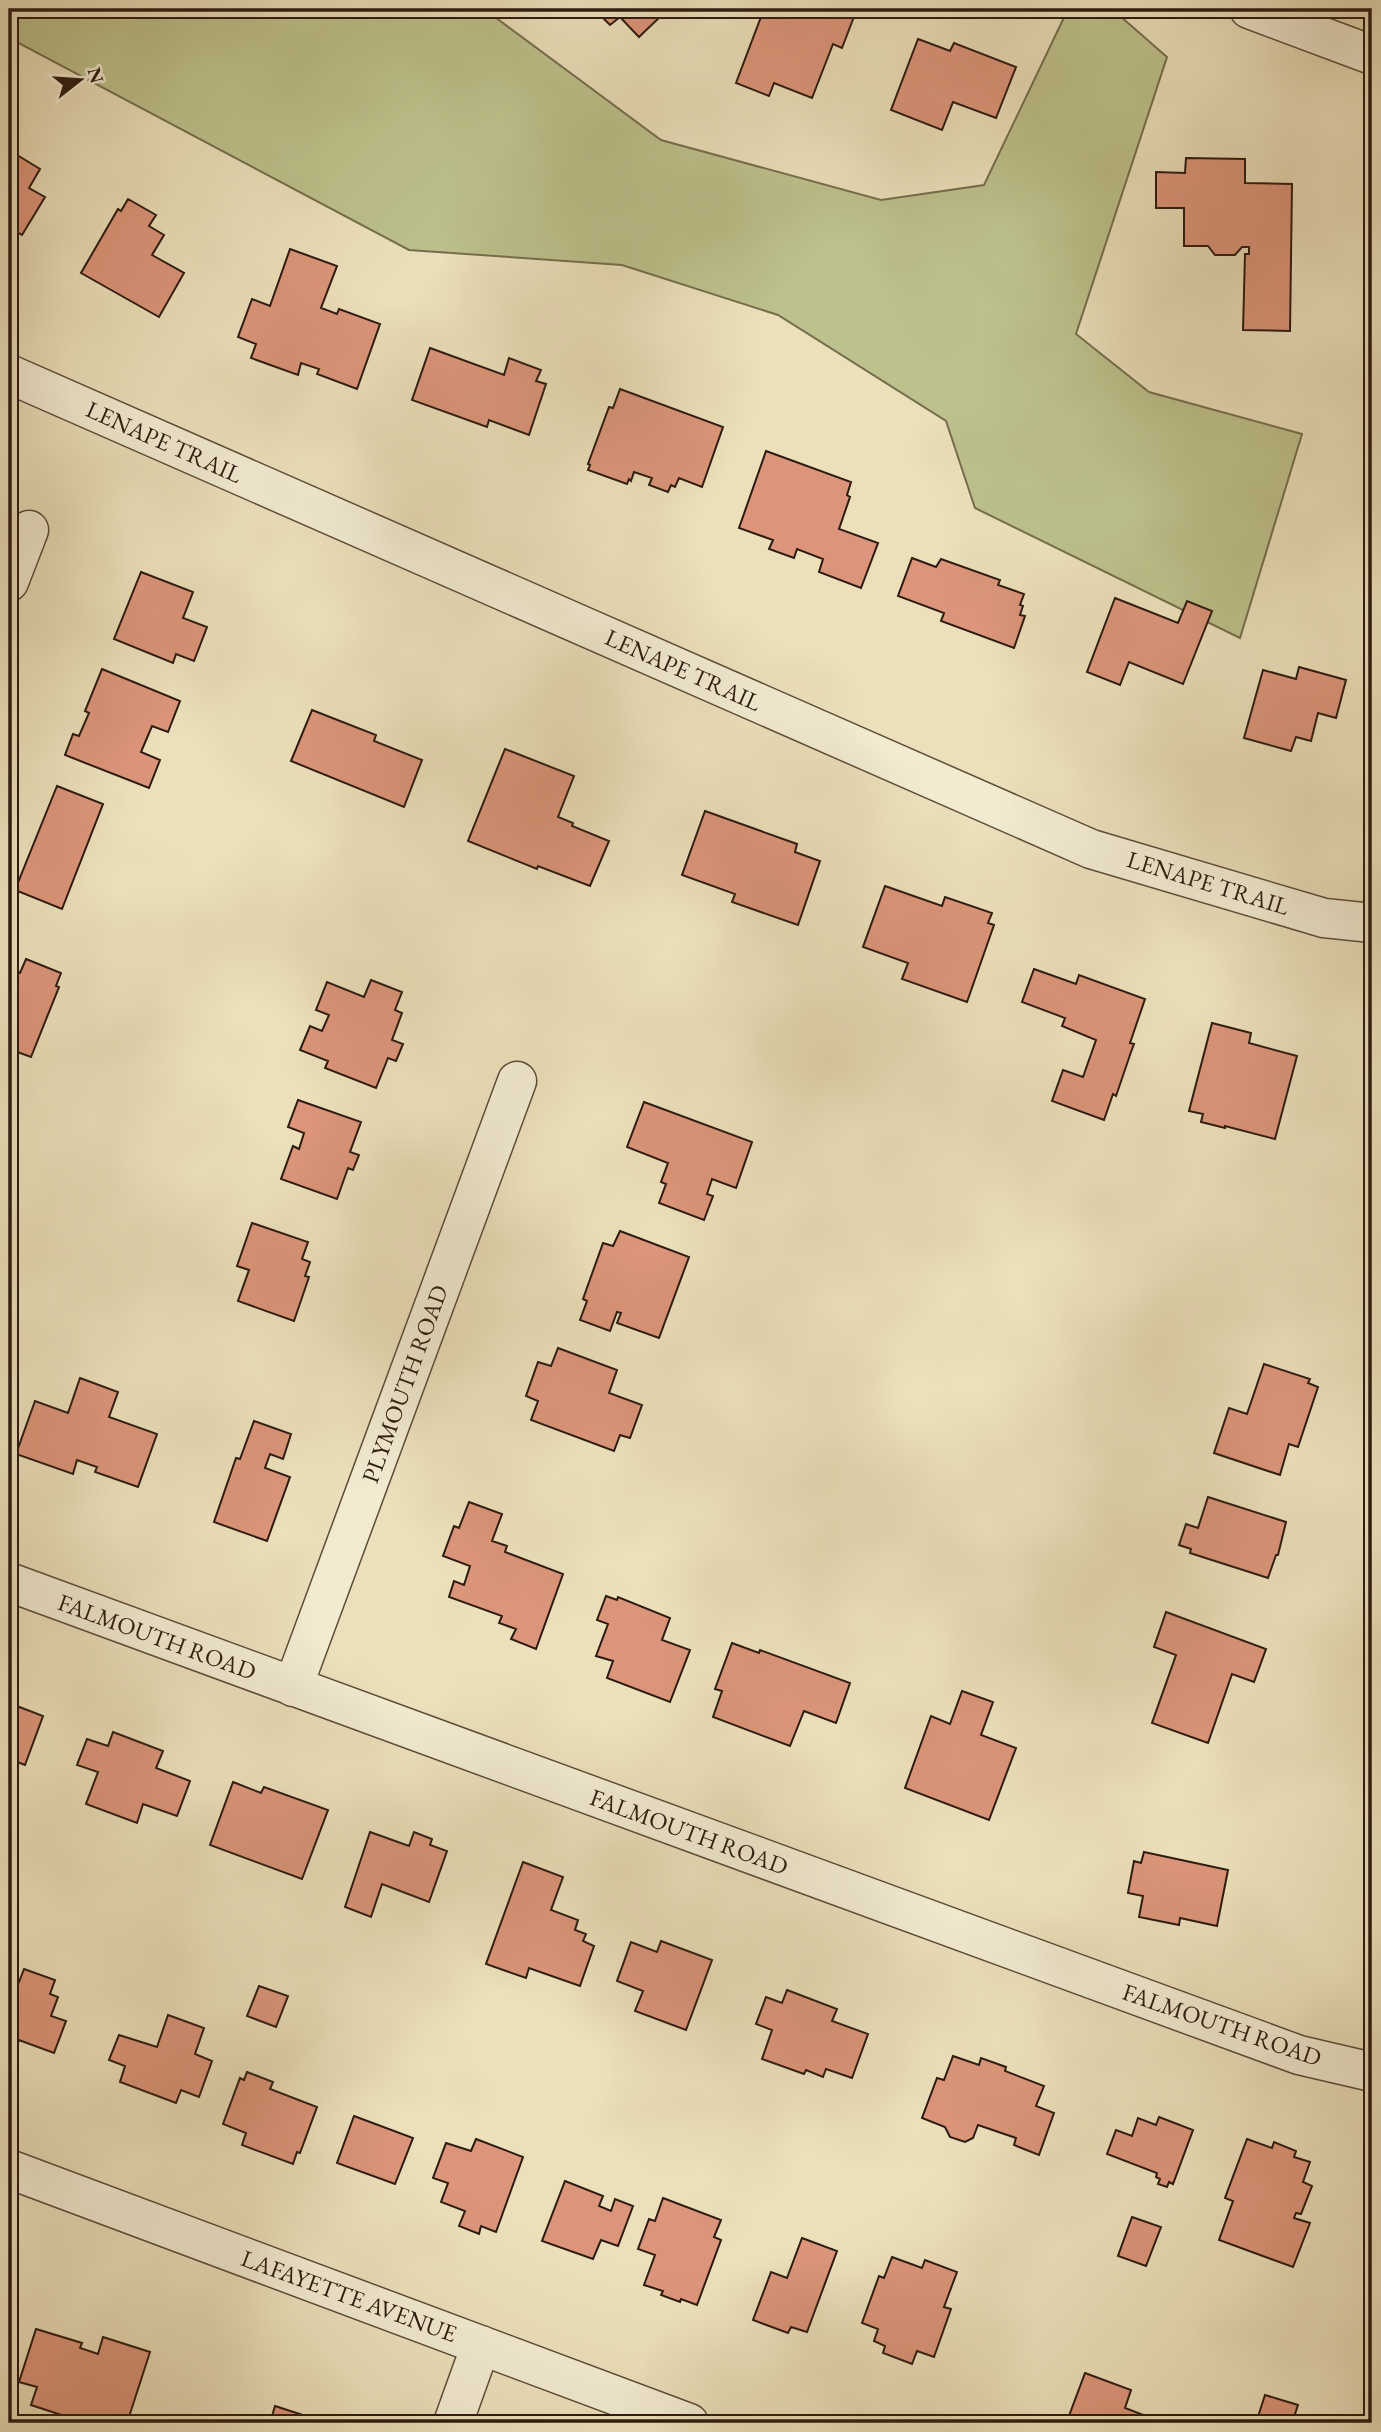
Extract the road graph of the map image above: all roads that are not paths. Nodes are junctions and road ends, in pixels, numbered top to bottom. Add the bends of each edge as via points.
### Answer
1 (1249, 9) edge
2 (1372, 55) edge
3 (9, 374) edge
4 (29, 530) dead end
5 (9, 582) edge
6 (1372, 923) edge
7 (517, 1081) dead end
8 (9, 1582) edge
9 (293, 1687) junction
10 (1372, 2072) edge
11 (9, 2169) edge
12 (481, 2346) junction
13 (453, 2423) edge
14 (689, 2423) edge

1 - 2 street
3 - 6 street, LENAPE TRAIL via 1091,849 1324,918
4 - 5 street
7 - 9 street, PLYMOUTH ROAD
8 - 9 street, FALMOUTH ROAD
9 - 10 street, FALMOUTH ROAD via 1299,2056
11 - 12 street, LAFAYETTE AVENUE
12 - 13 street
12 - 14 street, LAFAYETTE AVENUE

